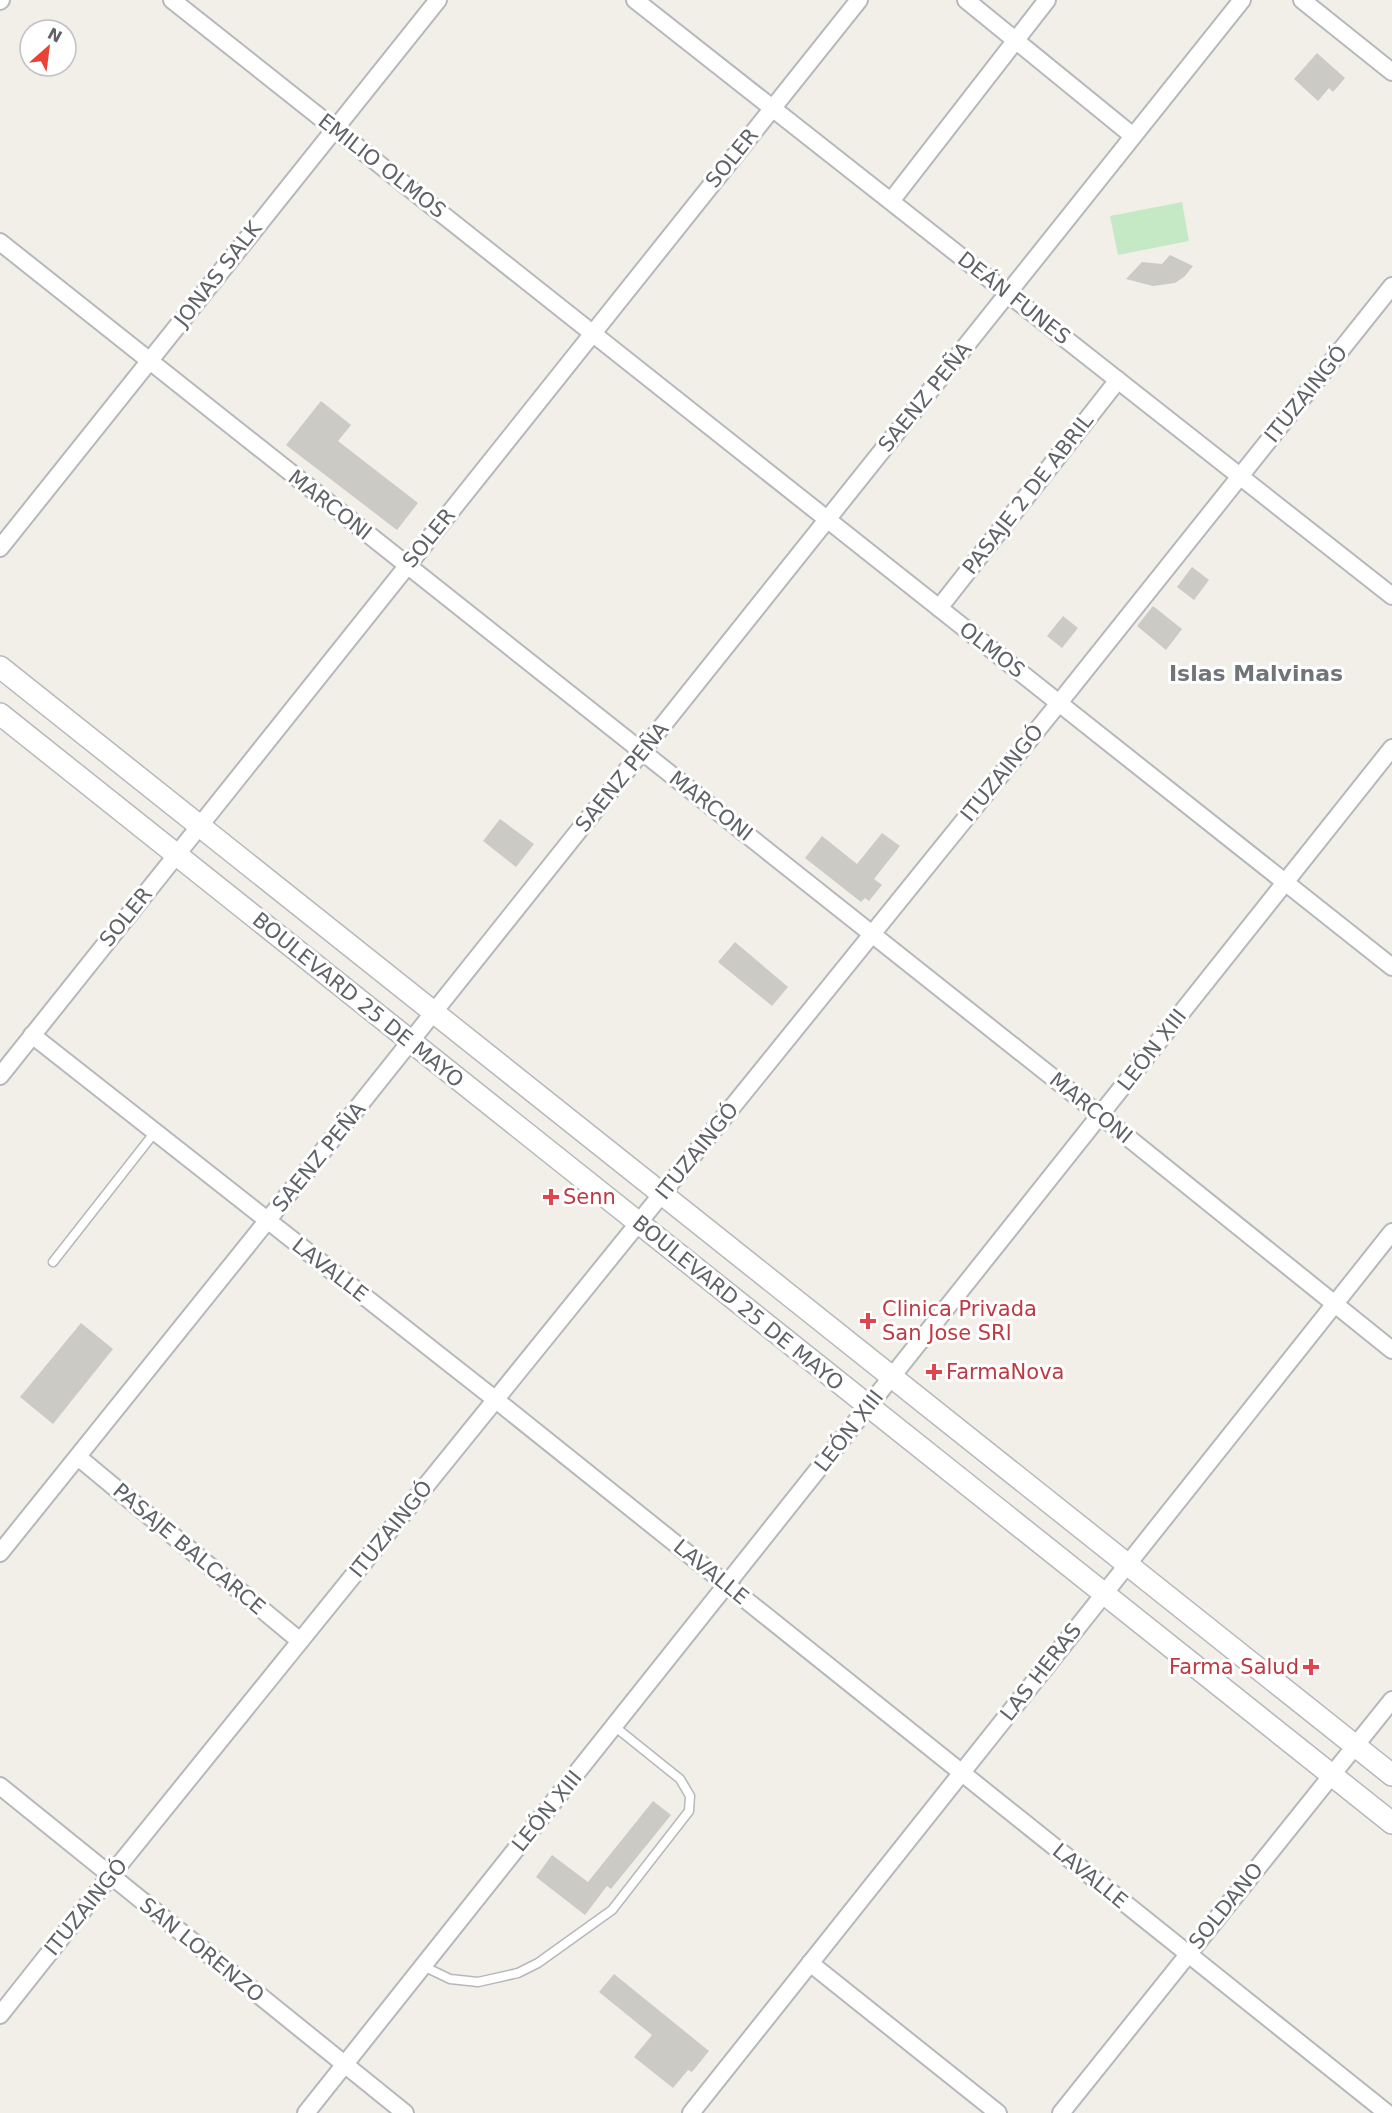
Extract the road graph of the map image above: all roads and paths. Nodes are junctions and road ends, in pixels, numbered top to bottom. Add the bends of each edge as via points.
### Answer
1 (172, 0) edge
2 (438, 0) edge
3 (635, 0) edge
4 (859, 0) edge
5 (966, 0) edge
6 (1047, 0) edge
7 (1242, 0) edge
8 (1302, 0) edge
9 (1016, 40) junction
10 (1392, 72) edge
11 (773, 107) junction
12 (334, 128) junction
13 (1133, 136) junction
14 (891, 201) junction
15 (0, 242) edge
16 (1392, 286) edge
17 (1008, 293) junction
18 (592, 333) junction
19 (149, 361) junction
20 (1118, 380) junction
21 (1240, 476) junction
22 (828, 519) junction
23 (0, 548) edge
24 (407, 566) junction
25 (1392, 596) edge
26 (939, 608) junction
27 (0, 667) edge
28 (1059, 703) junction
29 (0, 714) edge
30 (1392, 748) edge
31 (642, 752) junction
32 (199, 825) junction
33 (176, 855) junction
34 (1285, 882) junction
35 (872, 934) junction
36 (1392, 966) edge
37 (434, 1012) junction
38 (32, 1035) junction
39 (411, 1042) junction
40 (0, 1075) edge
41 (1100, 1115) junction
42 (155, 1132) junction
43 (662, 1194) junction
44 (267, 1221) junction
45 (638, 1223) junction
46 (1392, 1232) edge
47 (53, 1262) dead end
48 (1335, 1304) junction
49 (1392, 1350) edge
50 (892, 1377) junction
51 (496, 1400) junction
52 (868, 1406) junction
53 (78, 1457) junction
54 (0, 1553) edge
55 (1127, 1564) junction
56 (727, 1585) junction
57 (1104, 1594) junction
58 (300, 1641) junction
59 (1392, 1700) edge
60 (614, 1726) junction
61 (1355, 1746) junction
62 (962, 1773) junction
63 (1331, 1775) junction
64 (1392, 1775) edge
65 (0, 1786) edge
66 (1392, 1823) edge
67 (111, 1875) junction
68 (1188, 1954) junction
69 (810, 1964) junction
70 (423, 1966) junction
71 (0, 2015) edge
72 (345, 2065) junction
73 (306, 2113) edge
74 (405, 2113) edge
75 (691, 2113) edge
76 (998, 2113) edge
77 (1061, 2113) edge
78 (1387, 2113) edge

1 - 12 street, EMILIO OLMOS
2 - 12 street, JONAS SALK
3 - 11 street, DEÁN FUNES
4 - 11 street, SOLER
5 - 9 street
6 - 9 street
7 - 13 street, SAENZ PEÑA
8 - 10 street
9 - 13 street
9 - 14 street
11 - 14 street, DEÁN FUNES
11 - 18 street, SOLER
12 - 18 street, EMILIO OLMOS
12 - 19 street, JONAS SALK
13 - 17 street, SAENZ PEÑA
14 - 17 street, DEÁN FUNES
15 - 19 street, MARCONI
16 - 21 street, ITUZAINGÓ
17 - 20 street, DEÁN FUNES
17 - 22 street, SAENZ PEÑA
18 - 22 street, OLMOS
18 - 24 street, SOLER
19 - 23 street, JONAS SALK
19 - 24 street, MARCONI
20 - 21 street, DEÁN FUNES
20 - 26 street, PASAJE 2 DE ABRIL
21 - 25 street, DEÁN FUNES
21 - 28 street, ITUZAINGÓ
22 - 26 street, OLMOS
22 - 31 street, SAENZ PEÑA
24 - 31 street, MARCONI
24 - 32 street, SOLER
26 - 28 street, OLMOS
27 - 32 street, BOULEVARD 25 DE MAYO
28 - 34 street, OLMOS
28 - 35 street, ITUZAINGÓ
29 - 33 street, BOULEVARD 25 DE MAYO
30 - 34 street, LEÓN XIII
31 - 35 street, MARCONI
31 - 37 street, SAENZ PEÑA
32 - 33 street, SOLER
32 - 37 street, BOULEVARD 25 DE MAYO
33 - 38 street, SOLER
33 - 39 street, BOULEVARD 25 DE MAYO
34 - 36 street, OLMOS
34 - 41 street, LEÓN XIII
35 - 41 street, MARCONI
35 - 43 street, ITUZAINGÓ
37 - 39 street, SAENZ PEÑA
37 - 43 street, BOULEVARD 25 DE MAYO
38 - 40 street, SOLER
38 - 42 street, LAVALLE
39 - 44 street, SAENZ PEÑA
39 - 45 street, BOULEVARD 25 DE MAYO
41 - 48 street, MARCONI
41 - 50 street, LEÓN XIII
42 - 44 street, LAVALLE
42 - 47 lane
43 - 45 street, ITUZAINGÓ
43 - 50 street, BOULEVARD 25 DE MAYO
44 - 51 street, LAVALLE
44 - 53 street, SAENZ PEÑA
45 - 51 street, ITUZAINGÓ
45 - 52 street, BOULEVARD 25 DE MAYO
46 - 48 street, LAS HERAS
48 - 49 street, MARCONI
48 - 55 street, LAS HERAS
50 - 52 street, LEÓN XIII
50 - 55 street, BOULEVARD 25 DE MAYO
51 - 56 street, LAVALLE
51 - 58 street, ITUZAINGÓ
52 - 56 street, LEÓN XIII
52 - 57 street, BOULEVARD 25 DE MAYO
53 - 54 street, SAENZ PEÑA
53 - 58 street, PASAJE BALCARCE
55 - 57 street, LAS HERAS
55 - 61 street, BOULEVARD 25 DE MAYO
56 - 60 street, LEÓN XIII
56 - 62 street, LAVALLE
57 - 62 street, LAS HERAS
57 - 63 street, BOULEVARD 25 DE MAYO
58 - 67 street, ITUZAINGÓ
59 - 61 street, SOLDANO
60 - 70 street, LEÓN XIII
60 - 70 lane via 680,1779 690,1796 689,1811 612,1910 518,1973 478,1982 450,1979
61 - 63 street, SOLDANO
61 - 64 street, BOULEVARD 25 DE MAYO
62 - 68 street, LAVALLE
62 - 69 street, LAS HERAS
63 - 66 street, BOULEVARD 25 DE MAYO
63 - 68 street, SOLDANO
65 - 67 street, SAN LORENZO
67 - 71 street, ITUZAINGÓ
67 - 72 street, SAN LORENZO
68 - 77 street, SOLDANO
68 - 78 street, LAVALLE
69 - 75 street, LAS HERAS
69 - 76 street
70 - 72 street, LEÓN XIII
72 - 73 street, LEÓN XIII
72 - 74 street, SAN LORENZO

